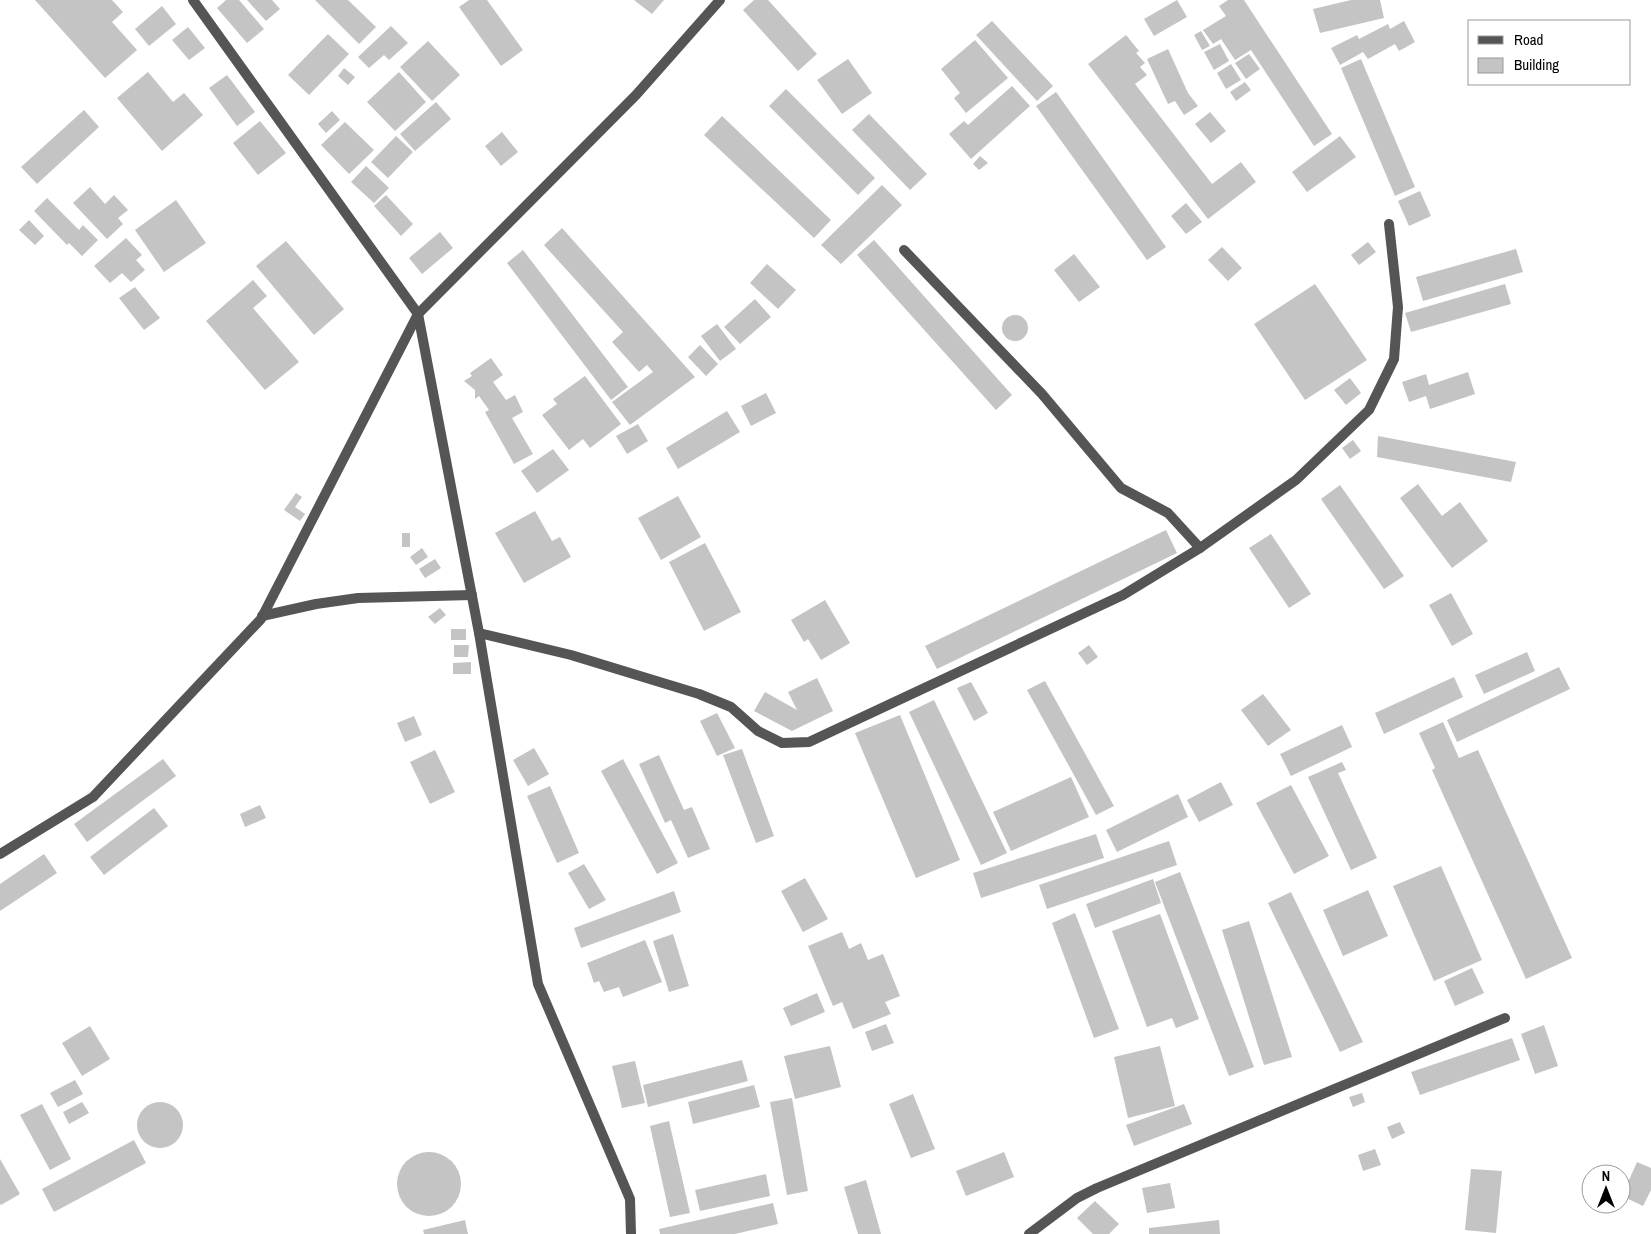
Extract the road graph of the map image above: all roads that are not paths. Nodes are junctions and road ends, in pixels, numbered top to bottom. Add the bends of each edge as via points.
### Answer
1 (193, 0) edge
2 (720, 0) edge
3 (1389, 224) dead end
4 (904, 250) dead end
5 (418, 314) junction
6 (1200, 548) junction
7 (472, 595) junction
8 (262, 616) junction
9 (480, 633) junction
10 (0, 854) edge
11 (1505, 1018) dead end
12 (630, 1234) edge
13 (1029, 1234) edge

1 - 5 street
2 - 5 street via 636,96
3 - 6 street via 1398,307 1394,359 1369,410 1296,480
4 - 6 street via 1042,394 1121,488 1168,513
5 - 7 street
5 - 8 street
6 - 9 street via 1123,595 810,742 782,743 758,731 732,707 699,694 571,655
7 - 8 street via 358,598
7 - 9 street
8 - 10 street via 93,797
9 - 12 street via 538,984 630,1199
11 - 13 street via 1097,1188 1077,1198

